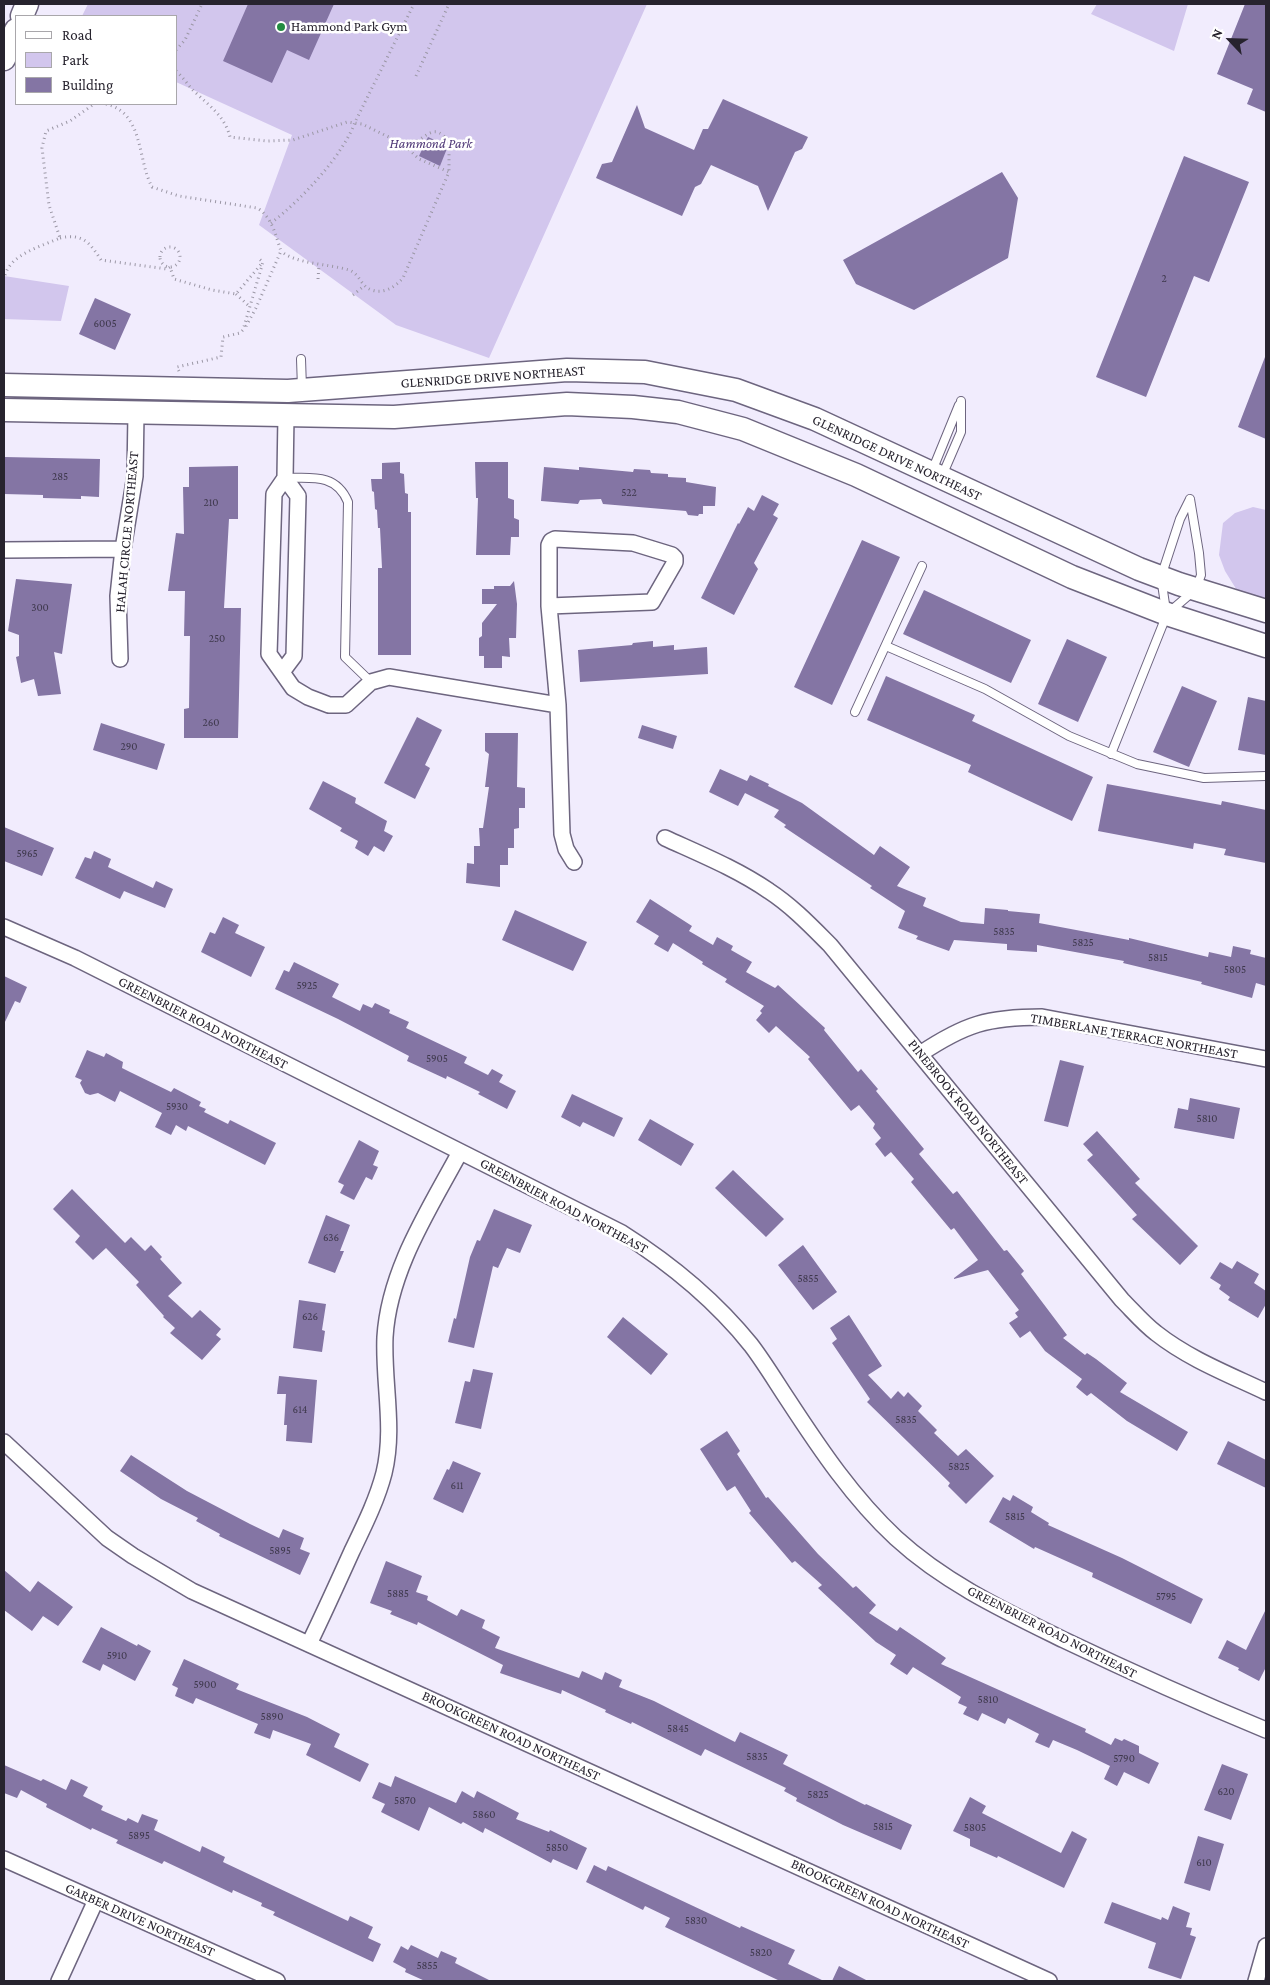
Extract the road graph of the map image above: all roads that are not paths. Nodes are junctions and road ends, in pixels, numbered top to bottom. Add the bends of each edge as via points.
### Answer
1 (15, 32) edge
2 (4, 58) edge
3 (300, 359) dead end
4 (4, 385) edge
5 (302, 390) junction
6 (4, 410) edge
7 (136, 413) junction
8 (286, 415) junction
9 (936, 475) junction
10 (285, 478) junction
11 (123, 548) junction
12 (4, 550) edge
13 (922, 566) dead end
14 (1161, 577) junction
15 (1196, 589) junction
16 (549, 606) junction
17 (1266, 611) edge
18 (1167, 614) junction
19 (886, 646) junction
20 (1266, 646) edge
21 (120, 659) dead end
22 (282, 672) junction
23 (371, 682) junction
24 (558, 705) junction
25 (855, 712) dead end
26 (1111, 754) junction
27 (1266, 776) edge
28 (665, 838) dead end
29 (574, 862) dead end
30 (4, 927) edge
31 (920, 1054) junction
32 (1266, 1059) edge
33 (460, 1152) junction
34 (1266, 1392) edge
35 (4, 1442) edge
36 (310, 1644) junction
37 (1266, 1730) edge
38 (4, 1858) edge
39 (96, 1900) junction
40 (1266, 1946) edge
41 (58, 1981) edge
42 (277, 1981) edge
43 (1049, 1981) edge
44 (1256, 1981) edge

1 - 2 main road
3 - 5 lane
4 - 5 main road, GLENRIDGE DRIVE NORTHEAST
5 - 9 main road, GLENRIDGE DRIVE NORTHEAST via 567,370 645,372 736,390 815,419
6 - 7 main road
7 - 8 main road
7 - 11 street, HALAH CIRCLE NORTHEAST via 135,476
8 - 10 street
8 - 18 main road via 394,417 567,404 633,406 678,412 743,429 856,475 1072,576
9 - 9 lane via 961,432 961,401
9 - 14 main road, GLENRIDGE DRIVE NORTHEAST
10 - 22 street via 274,494 269,654
10 - 22 street via 298,496 294,656
10 - 23 lane via 324,479 344,491 348,502 345,657
11 - 12 street
11 - 21 street, HALAH CIRCLE NORTHEAST via 118,596
13 - 19 lane
14 - 15 main road, GLENRIDGE DRIVE NORTHEAST
14 - 15 lane via 1190,499 1200,553 1201,575
14 - 18 lane
15 - 17 main road, GLENRIDGE DRIVE NORTHEAST
15 - 18 lane
16 - 16 street via 548,545 555,539 633,543 675,558 652,602
16 - 24 street
18 - 20 main road
18 - 26 lane
19 - 25 lane
19 - 26 lane via 985,689 1069,736
22 - 23 street via 293,688 329,705 346,705
23 - 24 street via 389,678
24 - 29 street via 562,834
26 - 27 lane via 1137,764 1204,778
28 - 31 street, PINEBROOK ROAD NORTHEAST via 740,873 798,913 830,945
30 - 33 street, GREENBRIER ROAD NORTHEAST via 75,958
31 - 32 street, TIMBERLANE TERRACE NORTHEAST via 948,1035 977,1023 1042,1017
31 - 34 street, PINEBROOK ROAD NORTHEAST via 1122,1300 1176,1348
33 - 36 street via 408,1250 394,1286 385,1339 390,1426 384,1472 373,1507
33 - 37 street, GREENBRIER ROAD NORTHEAST via 622,1233 692,1283 752,1346 827,1459 856,1496 897,1538 943,1575 993,1606 1156,1684
35 - 36 street, BROOKGREEN ROAD NORTHEAST via 107,1538 133,1556 192,1591
36 - 43 street, BROOKGREEN ROAD NORTHEAST
38 - 39 street, GARBER DRIVE NORTHEAST
39 - 41 street
39 - 42 street, GARBER DRIVE NORTHEAST
40 - 44 street

